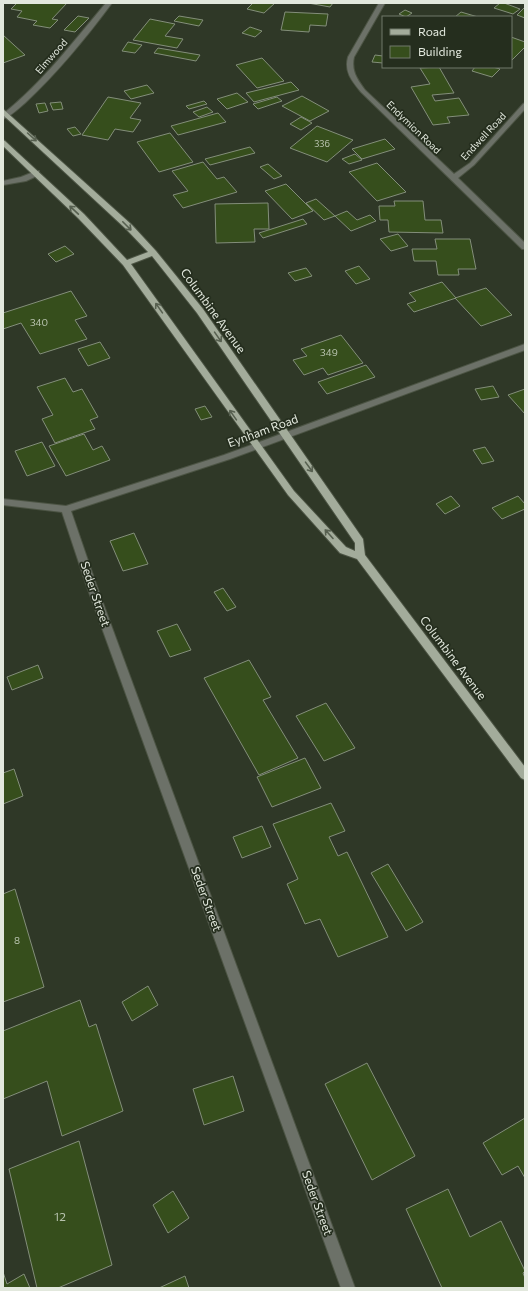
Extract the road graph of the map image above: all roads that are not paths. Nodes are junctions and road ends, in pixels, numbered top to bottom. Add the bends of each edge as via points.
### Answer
1 (109, 3) edge
2 (382, 3) edge
3 (525, 105) edge
4 (4, 114) edge
5 (3, 142) edge
6 (36, 173) junction
7 (453, 178) junction
8 (3, 183) edge
9 (525, 247) edge
10 (153, 254) junction
11 (126, 263) junction
12 (525, 347) edge
13 (286, 436) junction
14 (256, 446) junction
15 (3, 502) edge
16 (66, 509) junction
17 (360, 556) junction
18 (525, 775) edge
19 (348, 1288) edge

1 - 4 street, Elmwood via 46,78 26,99
2 - 7 street, Endymion Road via 351,57 348,65 350,74 363,91
3 - 7 street, Endwell Road via 472,164
4 -> 10 main road, Columbine Avenue via 129,227
5 - 6 main road
6 - 8 street
11 -> 6 main road
7 - 9 street, Endymion Road
10 - 11 main road
10 -> 13 main road, Columbine Avenue via 200,311
14 -> 11 main road
12 - 13 street, Eynham Road
13 - 14 street, Eynham Road
13 -> 17 main road, Columbine Avenue via 360,542
14 - 16 street, Eynham Road
17 -> 14 main road via 343,550 291,493
15 - 16 street, Eynham Road
16 - 19 street, Seder Street
17 - 18 main road, Columbine Avenue

